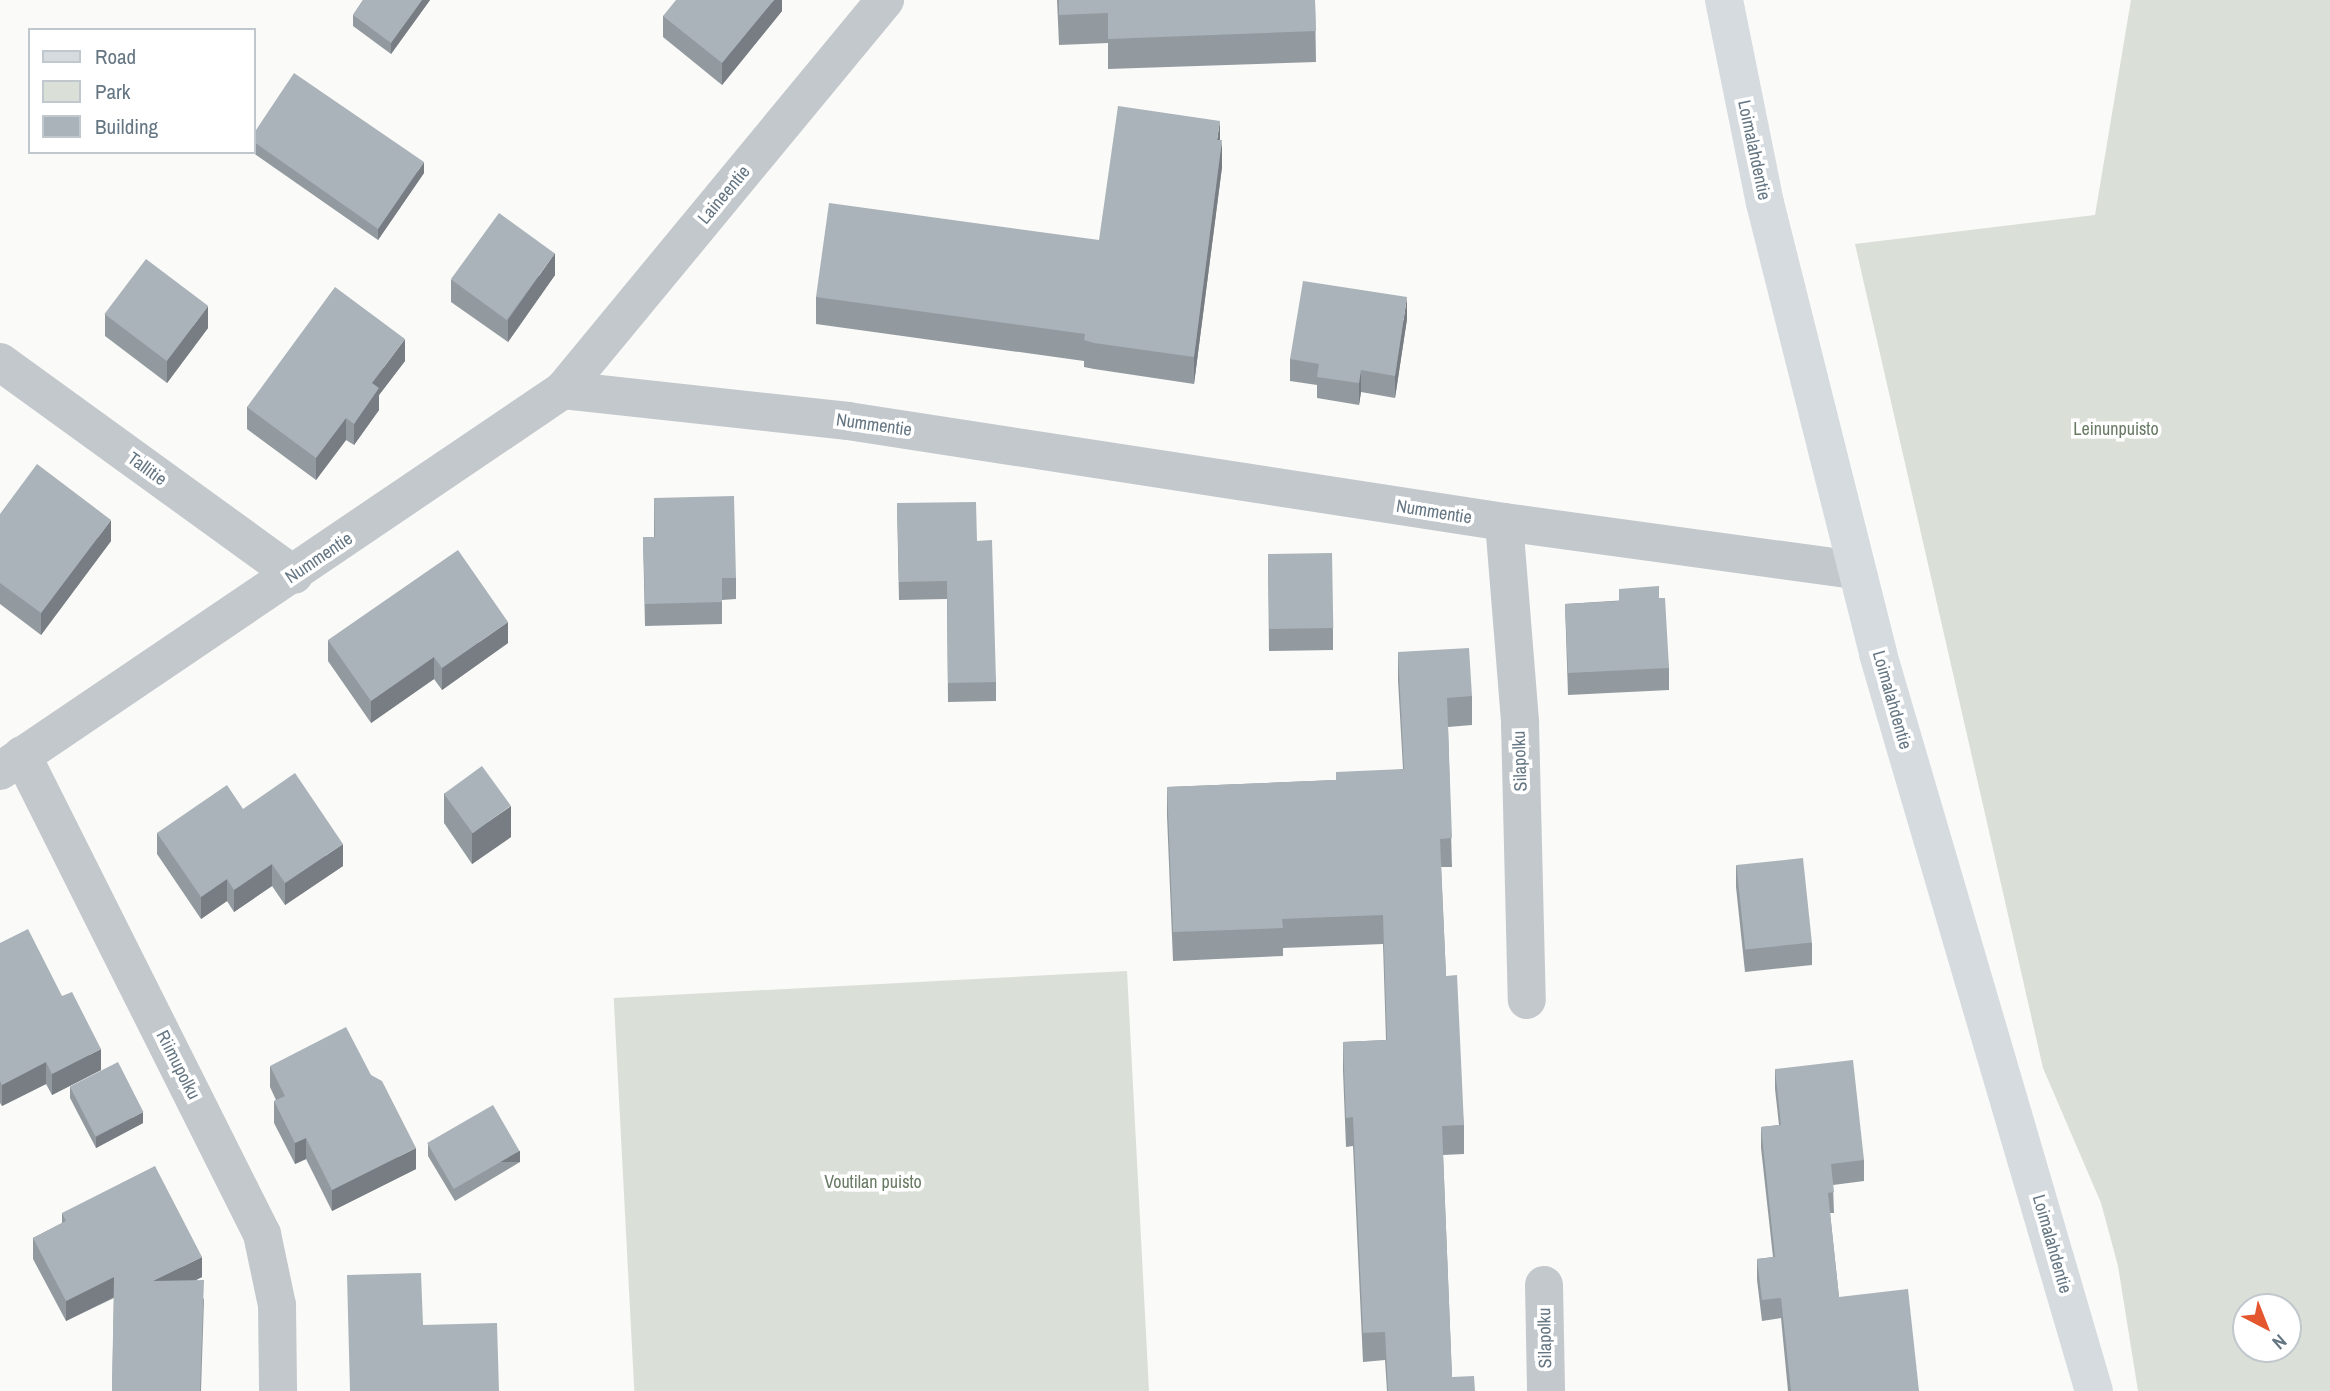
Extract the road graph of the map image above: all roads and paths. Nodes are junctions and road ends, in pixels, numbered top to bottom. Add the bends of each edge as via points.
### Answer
1 (885, 0) edge
2 (1724, 0) edge
3 (0, 362) edge
4 (563, 390) junction
5 (1504, 522) junction
6 (1856, 570) junction
7 (294, 576) junction
8 (11, 763) edge
9 (1527, 1000) dead end
10 (1544, 1285) dead end
11 (278, 1391) edge
12 (1546, 1391) edge
13 (2094, 1391) edge

1 - 4 street, Laineentie
2 - 6 street, Loimalahdentie via 1765,203
3 - 7 street, Tallitie
4 - 5 street, Nummentie via 848,421
4 - 7 street, Nummentie
5 - 6 street, Nummentie
5 - 9 street, Silapolku via 1520,723
6 - 13 street, Loimalahdentie
7 - 8 street, Nummentie
8 - 11 street, Riimupolku via 262,1234 277,1305
10 - 12 street, Silapolku

